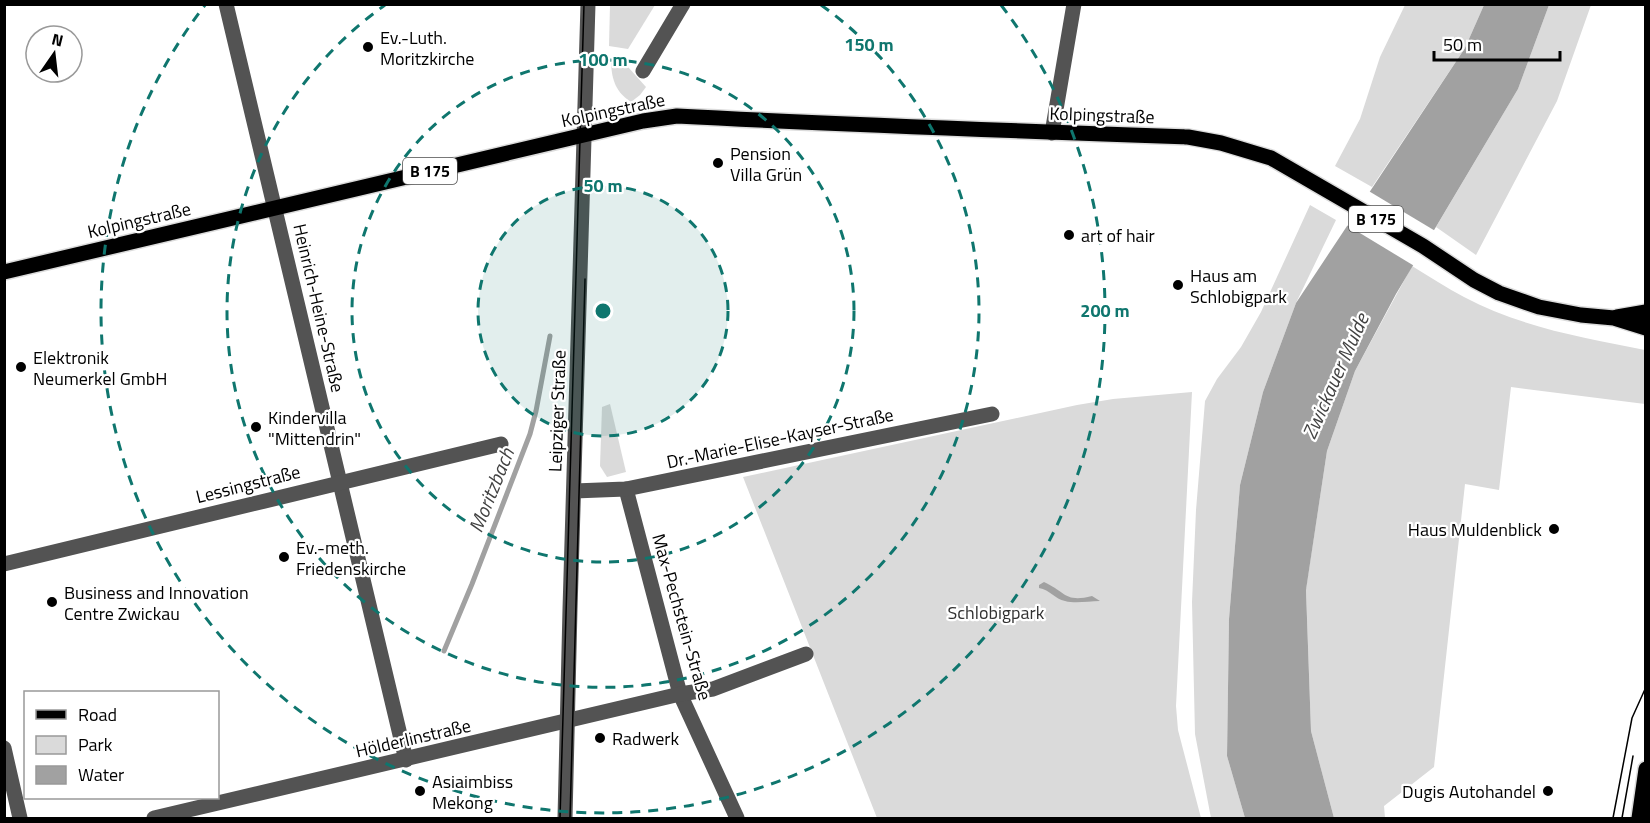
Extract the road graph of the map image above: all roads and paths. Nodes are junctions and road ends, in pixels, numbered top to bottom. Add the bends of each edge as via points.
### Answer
1 (226, 4) edge
2 (588, 4) edge
3 (683, 4) edge
4 (1074, 4) edge
5 (643, 71) dead end
6 (1052, 133) junction
7 (585, 135) junction
8 (275, 208) junction
9 (4, 272) edge
10 (1646, 312) edge
11 (1614, 318) junction
12 (1646, 327) edge
13 (992, 414) dead end
14 (501, 444) dead end
15 (340, 482) junction
16 (626, 489) junction
17 (574, 491) junction
18 (4, 564) edge
19 (806, 654) dead end
20 (680, 694) junction
21 (568, 721) junction
22 (4, 748) edge
23 (406, 760) junction
24 (1646, 769) edge
25 (20, 819) edge
26 (154, 819) edge
27 (565, 819) edge
28 (737, 819) edge
29 (1639, 819) edge

1 - 8 street, Heinrich-Heine-Straße
2 - 7 street, Leipziger Straße
3 - 5 street
4 - 6 street
6 - 7 main road, Kolpingstraße / B 175 via 677,116
6 - 11 main road, Kolpingstraße / B 175 via 1188,137 1255,152 1499,293 1539,307
7 - 8 main road, Kolpingstraße / B 175
7 - 17 street, Leipziger Straße
8 - 9 main road, Kolpingstraße / B 175
8 - 15 street, Heinrich-Heine-Straße
10 - 11 main road, B 175
11 - 12 main road, B 175
13 - 16 street, Dr.-Marie-Elise-Kayser-Straße
14 - 15 street, Lessingstraße
15 - 18 street, Lessingstraße
15 - 23 street, Heinrich-Heine-Straße
16 - 17 street, Dr.-Marie-Elise-Kayser-Straße
16 - 20 street, Max-Pechstein-Straße
17 - 21 street, Leipziger Straße
19 - 20 street, Hölderlinstraße via 713,689
20 - 21 street, Hölderlinstraße
20 - 28 street, Max-Pechstein-Straße
21 - 23 street, Hölderlinstraße
21 - 27 street, Leipziger Straße
22 - 25 street
23 - 26 street, Hölderlinstraße
24 - 29 main road

